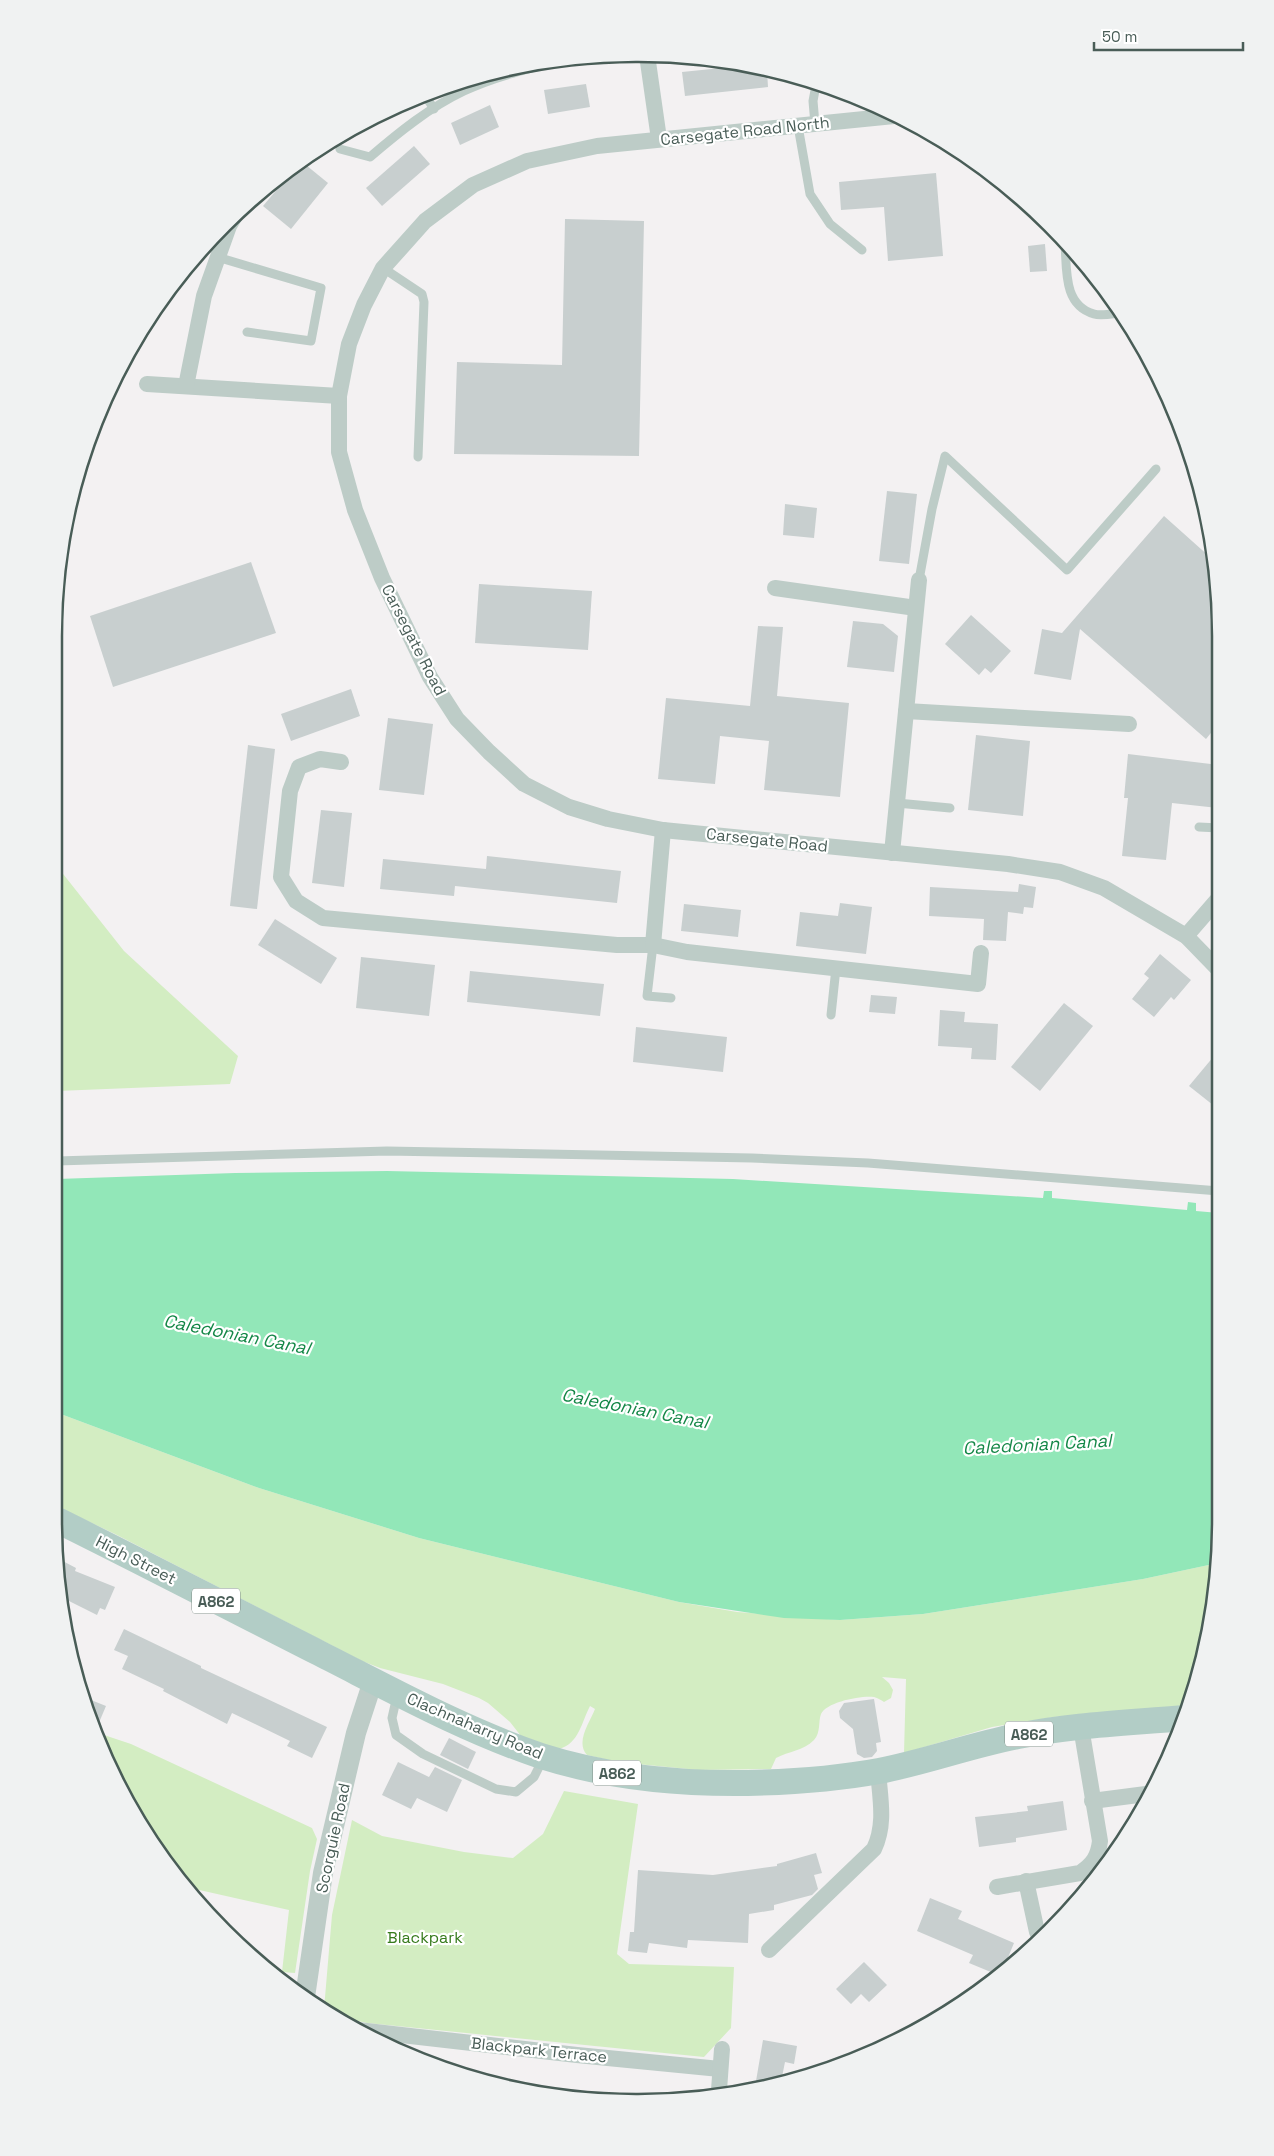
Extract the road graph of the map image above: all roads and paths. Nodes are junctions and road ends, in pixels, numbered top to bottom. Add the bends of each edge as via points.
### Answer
1 (647, 63) edge
2 (490, 82) edge
3 (815, 91) edge
4 (429, 101) edge
5 (434, 109) junction
6 (881, 117) edge
7 (815, 124) junction
8 (798, 126) junction
9 (659, 139) junction
10 (597, 146) joint
11 (340, 149) dead end
12 (225, 237) edge
13 (862, 250) dead end
14 (1066, 255) edge
15 (218, 257) junction
16 (383, 268) junction
17 (1112, 313) edge
18 (247, 332) dead end
19 (147, 384) dead end
20 (186, 386) junction
21 (339, 396) junction
22 (418, 457) dead end
23 (1156, 469) dead end
24 (919, 580) joint
25 (775, 588) dead end
26 (916, 608) junction
27 (906, 711) junction
28 (1129, 724) dead end
29 (341, 762) dead end
30 (897, 803) junction
31 (950, 808) dead end
32 (1199, 827) dead end
33 (1212, 828) edge
34 (663, 830) junction
35 (892, 853) junction
36 (1212, 906) edge
37 (1186, 936) junction
38 (653, 945) junction
39 (981, 953) dead end
40 (1212, 963) edge
41 (836, 968) junction
42 (672, 998) dead end
43 (831, 1014) dead end
44 (63, 1161) edge
45 (1212, 1190) edge
46 (63, 1524) edge
47 (373, 1680) junction
48 (398, 1693) junction
49 (1176, 1719) edge
50 (1081, 1727) junction
51 (544, 1757) junction
52 (878, 1771) junction
53 (1141, 1795) edge
54 (1092, 1801) junction
55 (1026, 1882) junction
56 (997, 1887) dead end
57 (1037, 1931) edge
58 (769, 1950) dead end
59 (306, 1989) edge
60 (380, 2033) edge
61 (722, 2049) dead end
62 (720, 2069) junction
63 (719, 2088) edge

1 - 9 street
2 - 5 lane via 463,91
3 - 7 lane
4 - 5 lane
5 - 11 lane via 370,157
6 - 7 street, Carsegate Road North
7 - 8 street, Carsegate Road North
8 - 9 street, Carsegate Road North
8 - 13 lane via 810,194 830,224
9 - 10 street, Carsegate Road North
10 - 16 street, Carsegate Road via 527,161 473,185 425,220
12 - 15 street
14 - 17 lane via 1071,296 1095,314
15 - 18 lane via 321,288 311,341
15 - 20 street via 204,296
16 - 21 street, Carsegate Road via 364,304 350,344
16 - 22 lane via 422,294 424,302
19 - 20 street
20 - 21 street
21 - 34 street, Carsegate Road via 339,452 355,510 382,578 430,677 457,719 524,784 569,807 608,820
23 - 24 lane via 1067,570 945,456
24 - 26 street
25 - 26 street
26 - 27 street
27 - 28 street
27 - 30 street
29 - 38 street via 320,758 299,768 290,791 281,877 296,901 323,918 617,945
30 - 31 lane
30 - 35 street
32 - 33 lane
34 - 35 street, Carsegate Road
34 - 38 street
35 - 37 street, Carsegate Road via 1060,872 1104,888
36 - 37 street
37 - 40 street, Carsegate Road
38 - 41 street via 687,952
38 - 42 lane via 647,996
39 - 41 street via 978,984
41 - 43 lane
44 - 45 lane via 387,1152 752,1158 868,1163
46 - 47 main road, High Street / A862
47 - 48 main road, Clachnaharry Road / A862
47 - 59 street, Scorguie Road via 356,1733 323,1873
48 - 51 main road, Clachnaharry Road / A862 via 484,1734
48 - 51 lane via 392,1718 396,1734 423,1754 496,1789 516,1792 534,1778
49 - 50 main road, Clachnaharry Road / A862
50 - 52 main road, Clachnaharry Road / A862 via 1019,1736
50 - 54 street
51 - 52 main road, Clachnaharry Road / A862 via 616,1773 706,1782 790,1780
52 - 58 street via 882,1822 874,1849
53 - 54 street
54 - 55 street via 1100,1841 1098,1855 1091,1866 1080,1873
55 - 56 street
55 - 57 street
60 - 62 street, Blackpark Terrace
61 - 62 street
62 - 63 street

